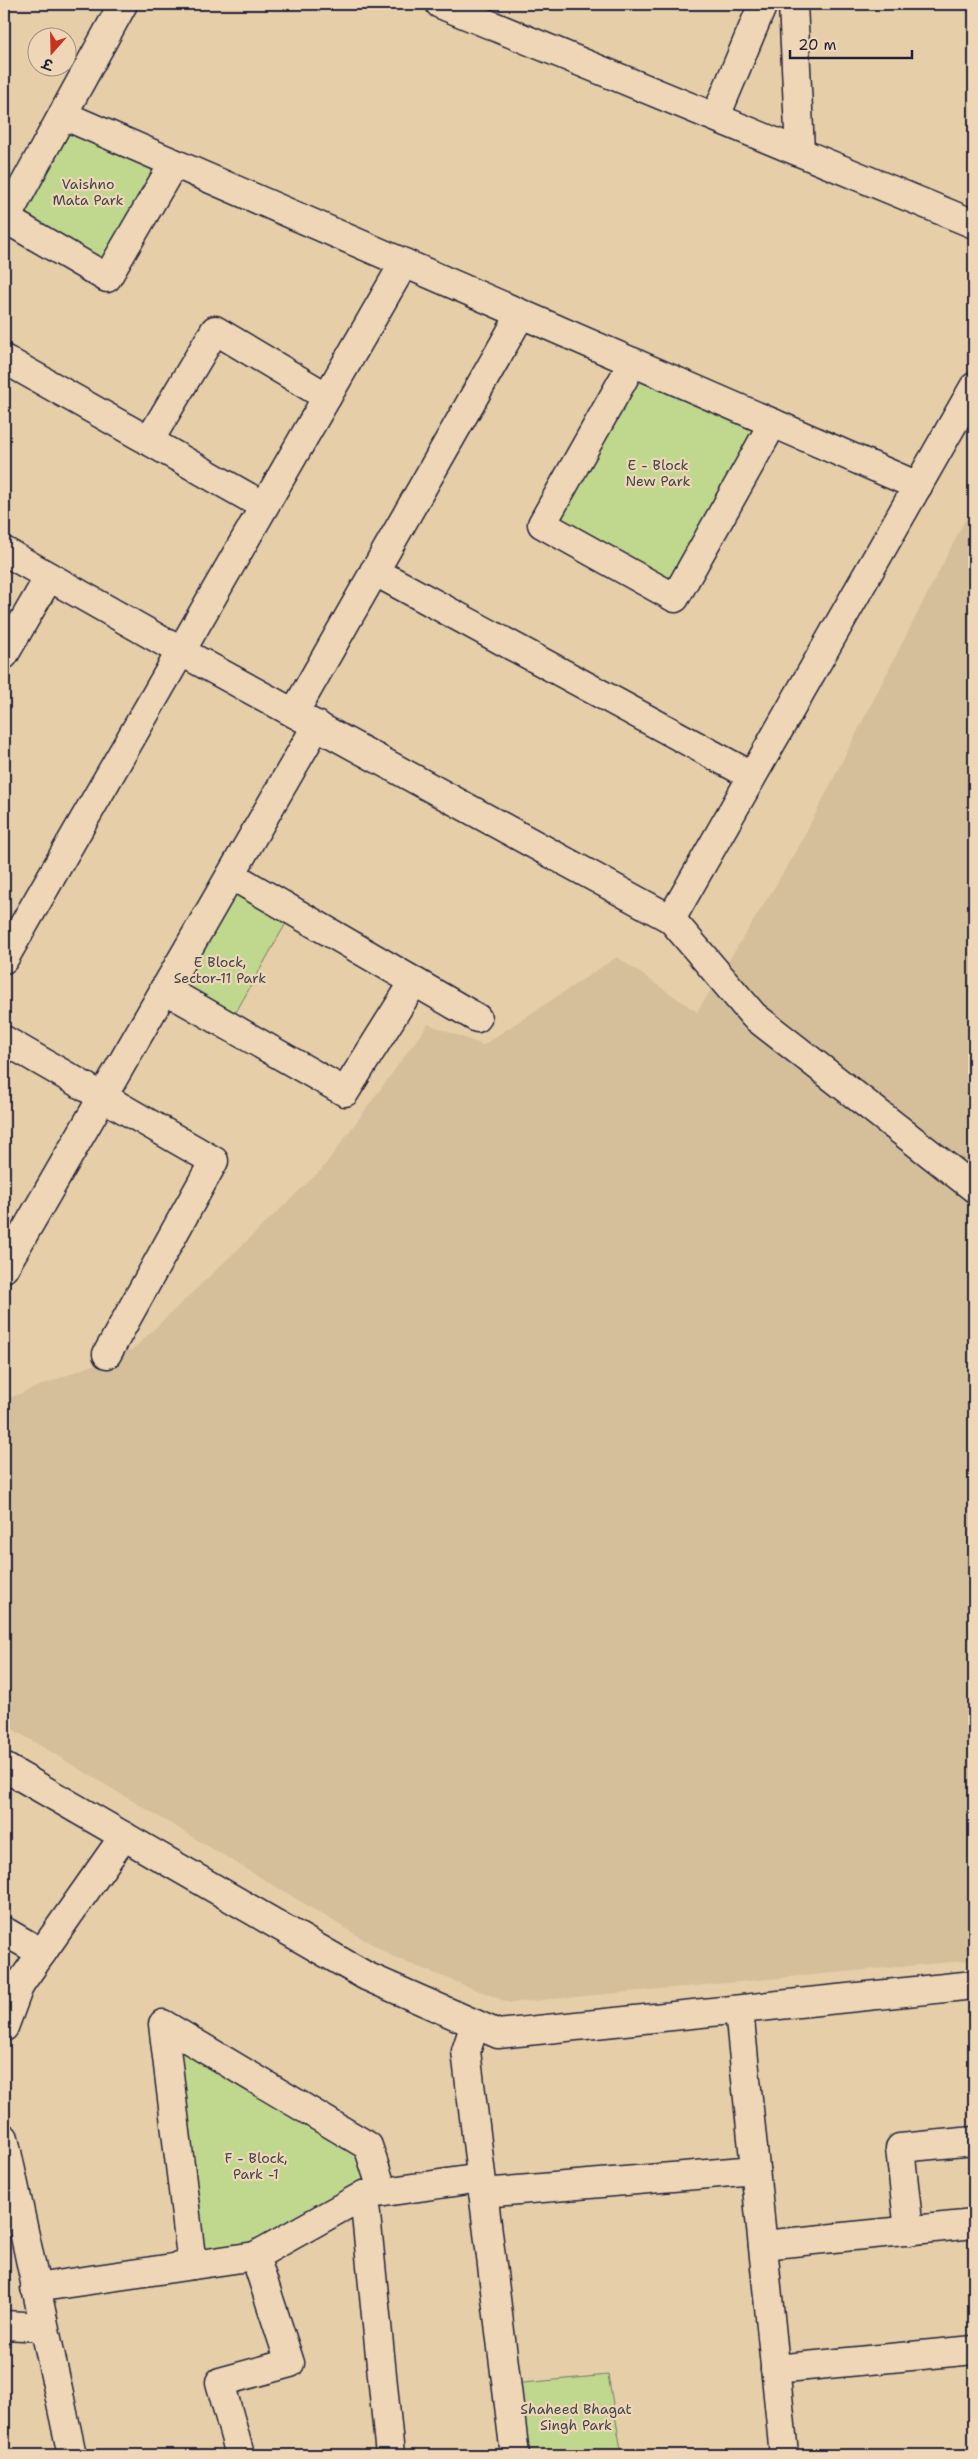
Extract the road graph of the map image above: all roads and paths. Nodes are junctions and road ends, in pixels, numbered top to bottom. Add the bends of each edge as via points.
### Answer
1 (124, 4) edge
2 (440, 4) edge
3 (763, 4) edge
4 (793, 4) edge
5 (63, 115) junction
6 (716, 116) junction
7 (800, 151) junction
8 (174, 163) junction
9 (5, 221) edge
10 (974, 224) edge
11 (404, 263) junction
12 (521, 314) junction
13 (4, 359) edge
14 (633, 362) junction
15 (974, 386) edge
16 (327, 397) junction
17 (773, 423) junction
18 (149, 441) junction
19 (918, 486) junction
20 (264, 506) junction
21 (4, 551) edge
22 (374, 571) junction
23 (49, 577) junction
24 (180, 651) junction
25 (4, 655) edge
26 (305, 719) junction
27 (752, 776) junction
28 (231, 875) junction
29 (671, 918) junction
30 (4, 959) edge
31 (414, 982) junction
32 (164, 989) junction
33 (476, 1018) dead end
34 (4, 1040) edge
35 (102, 1097) junction
36 (974, 1188) edge
37 (4, 1268) edge
38 (107, 1354) dead end
39 (4, 1767) edge
40 (124, 1836) junction
41 (4, 1931) edge
42 (42, 1953) junction
43 (974, 1985) edge
44 (739, 2010) junction
45 (475, 2024) junction
46 (4, 2027) edge
47 (974, 2141) edge
48 (5, 2154) edge
49 (755, 2170) junction
50 (482, 2186) junction
51 (374, 2193) junction
52 (974, 2224) edge
53 (909, 2230) junction
54 (763, 2245) junction
55 (255, 2256) junction
56 (192, 2265) junction
57 (35, 2288) junction
58 (4, 2325) edge
59 (43, 2327) junction
60 (974, 2350) edge
61 (775, 2369) junction
62 (72, 2455) edge
63 (240, 2455) edge
64 (390, 2455) edge
65 (515, 2455) edge
66 (784, 2455) edge

1 - 5 street
2 - 6 street
3 - 6 street
4 - 7 street
5 - 8 street
5 - 9 street
6 - 7 street
7 - 10 street
8 - 9 street via 107,278
8 - 11 street
11 - 12 street
11 - 16 street
12 - 14 street
12 - 22 street
13 - 18 street
14 - 17 street
14 - 17 street via 542,524 675,598
15 - 19 street
16 - 18 street via 215,330
16 - 20 street
17 - 19 street
18 - 20 street
19 - 27 street
20 - 24 street
21 - 23 street
22 - 26 street
22 - 27 street
23 - 24 street
23 - 25 street
24 - 26 street
24 - 30 street
26 - 28 street
26 - 29 street
27 - 29 street
28 - 31 street
28 - 32 street
29 - 36 street via 754,1016
31 - 32 street via 345,1092
31 - 33 street
32 - 35 street
34 - 35 street
35 - 37 street
35 - 38 street via 214,1161
39 - 40 street
40 - 42 street
40 - 45 street via 366,1976
41 - 42 street
42 - 46 street via 20,1984
43 - 44 street
44 - 45 street via 498,2034
44 - 49 street
45 - 50 street via 466,2051
47 - 53 street via 900,2148
48 - 57 street
49 - 50 street
49 - 54 street
50 - 51 street
50 - 65 street
51 - 55 street
51 - 56 street via 368,2146 163,2024
51 - 64 street
52 - 53 street
53 - 54 street
54 - 61 street
55 - 56 street
55 - 63 street via 290,2363 220,2382
56 - 57 street
57 - 59 street
58 - 59 street
59 - 62 street
60 - 61 street
61 - 66 street

